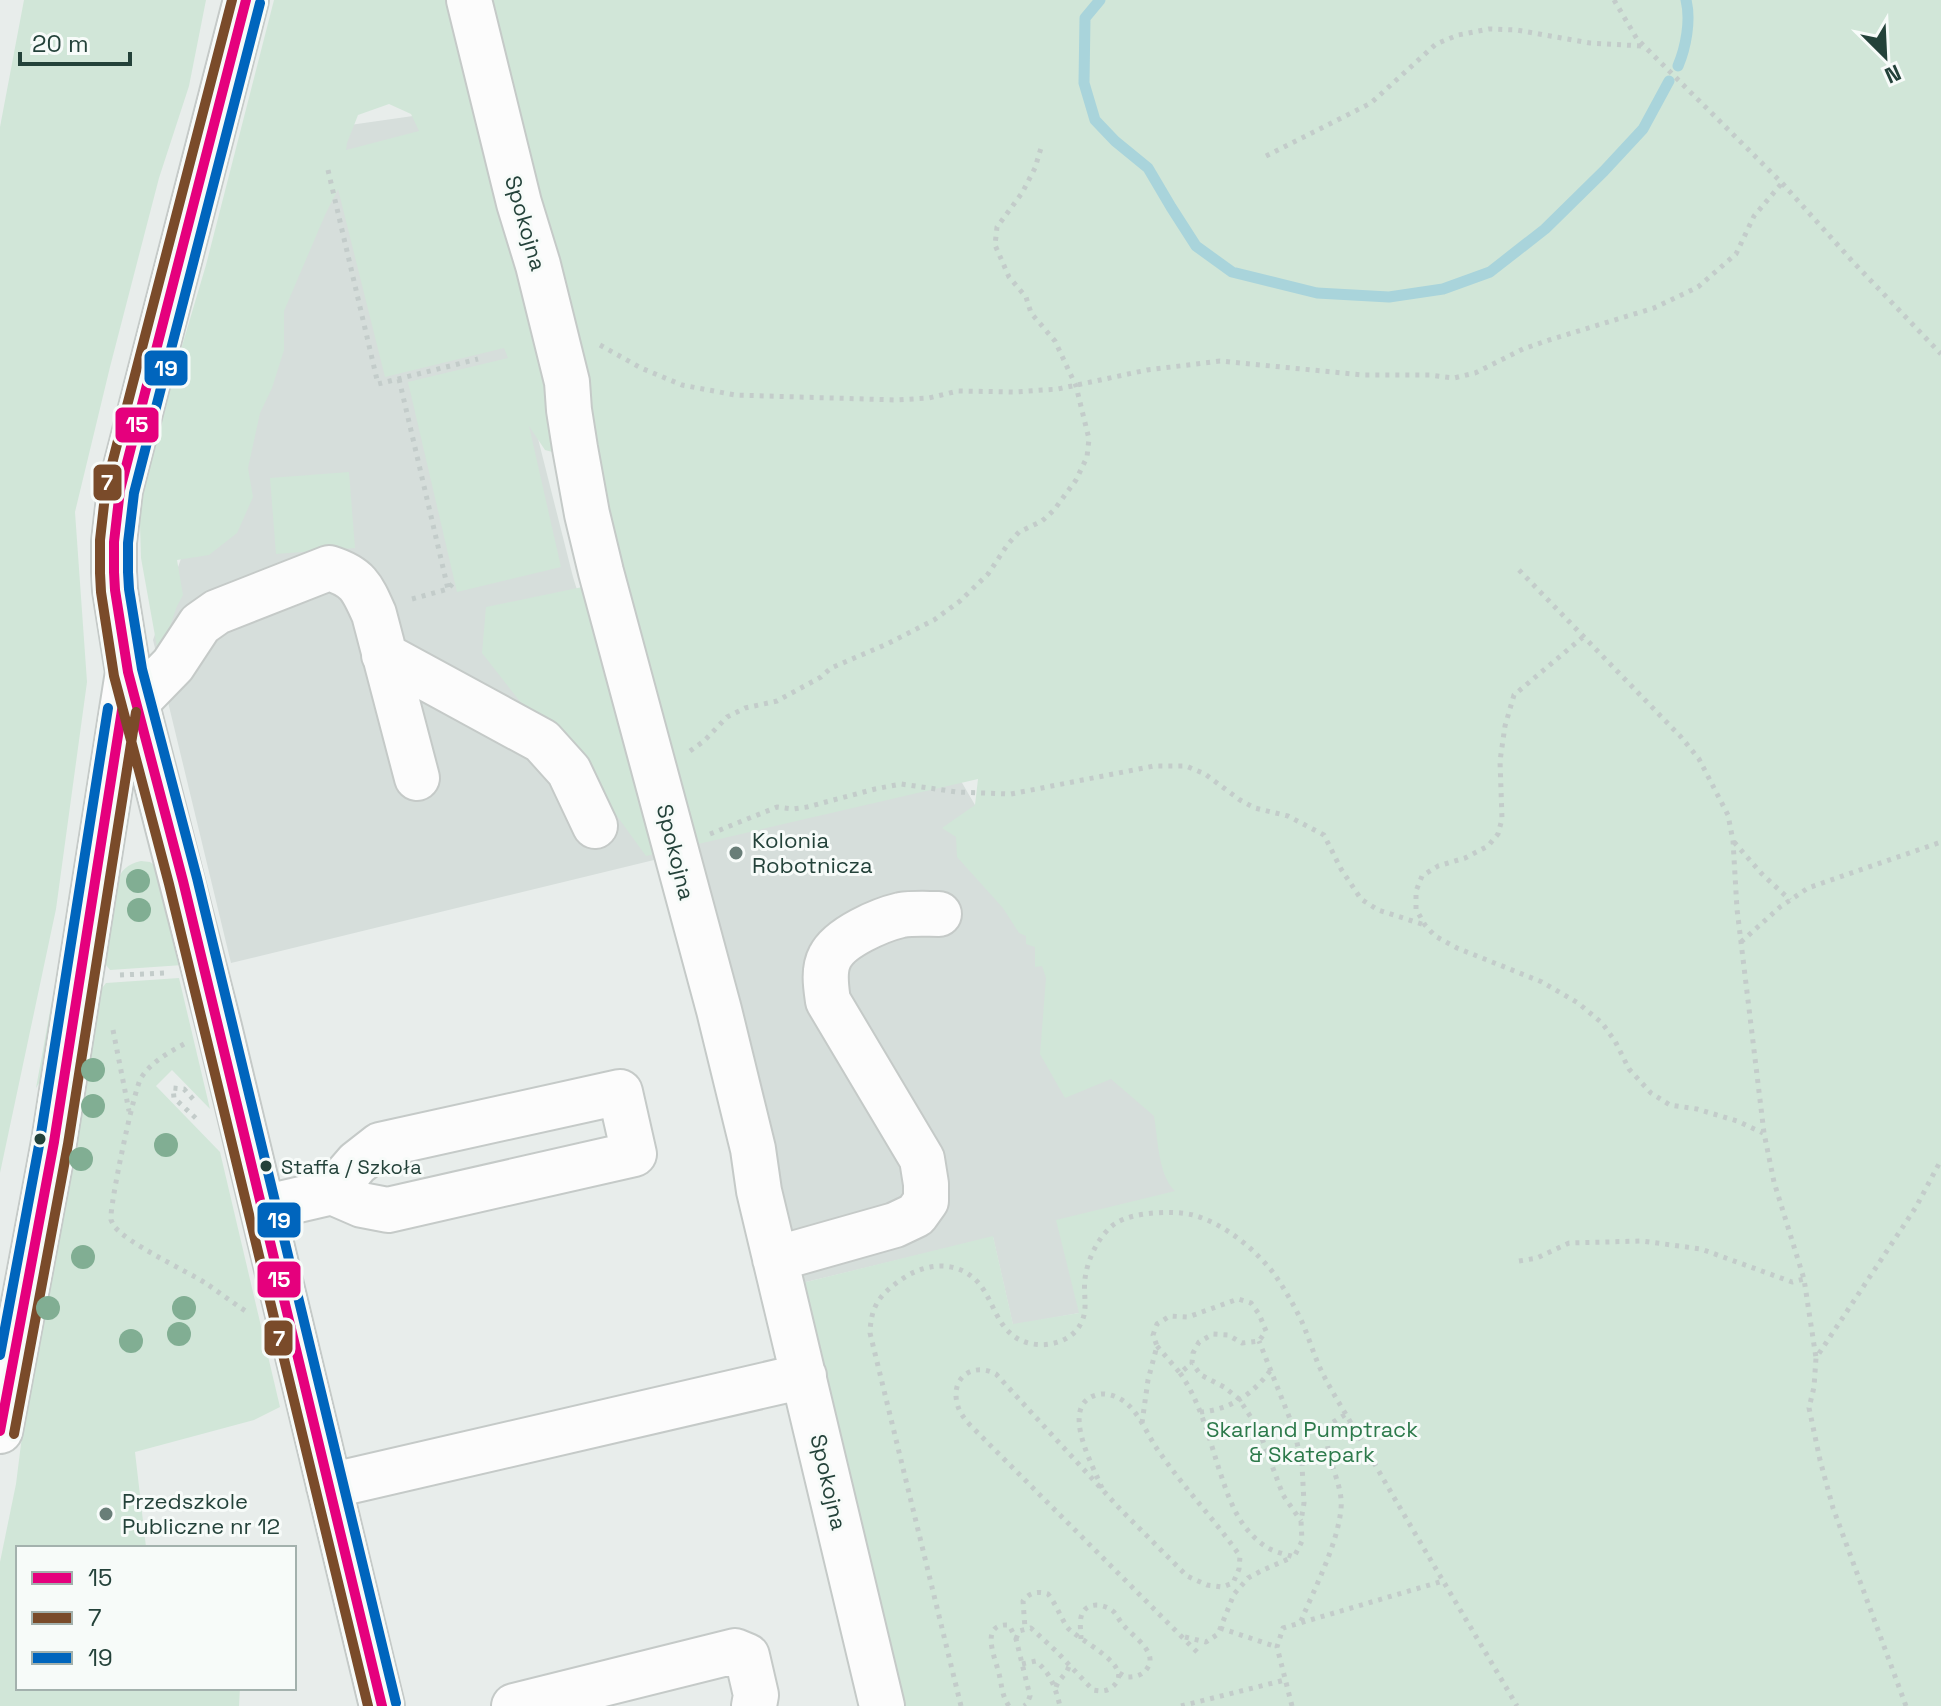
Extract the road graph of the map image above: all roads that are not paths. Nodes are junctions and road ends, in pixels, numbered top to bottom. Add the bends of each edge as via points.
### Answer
1 (246, 0) edge
2 (469, 0) edge
3 (384, 655) junction
4 (132, 688) junction
5 (417, 778) dead end
6 (595, 826) dead end
7 (97, 869) junction
8 (183, 881) junction
9 (939, 914) dead end
10 (332, 1192) junction
11 (263, 1208) junction
12 (775, 1259) junction
13 (804, 1376) junction
14 (0, 1431) edge
15 (329, 1486) junction
16 (382, 1706) edge
17 (514, 1706) edge
18 (754, 1706) edge
19 (882, 1706) edge

1 - 4 street via 120,490 115,581
2 - 12 street, Spokojna via 567,382 587,514 719,1010
3 - 4 street via 364,592 347,574 329,568 217,612 200,624 173,665
3 - 5 street
3 - 6 street via 542,741 569,771
4 - 7 street
4 - 8 street
7 - 8 street via 126,850 147,848 165,858
7 - 14 street via 54,1142
8 - 11 street
9 - 12 street via 902,915 869,926 830,956 825,979 828,1001 922,1159 926,1201 916,1215 895,1225
10 - 10 street via 388,1210 634,1154 620,1092 380,1145
10 - 11 street
11 - 15 street
12 - 13 street, Spokojna
13 - 15 street
13 - 19 street, Spokojna
15 - 16 street
17 - 18 street via 735,1651 747,1656

